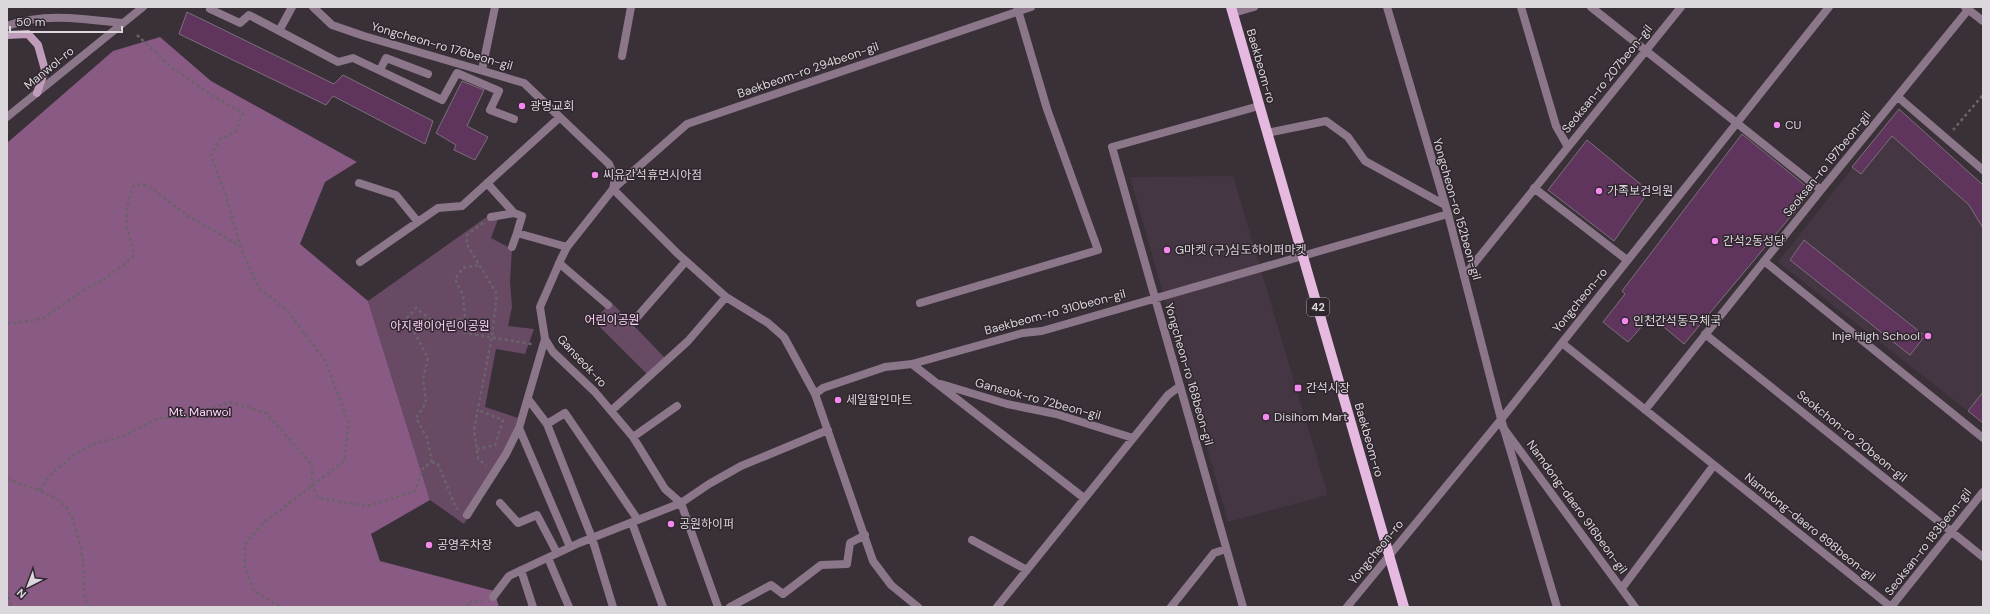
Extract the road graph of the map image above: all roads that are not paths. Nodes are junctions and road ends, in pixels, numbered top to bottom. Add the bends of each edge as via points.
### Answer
1 (143, 7) edge
2 (292, 7) edge
3 (312, 7) edge
4 (495, 7) edge
5 (631, 7) edge
6 (1030, 7) edge
7 (1254, 7) edge
8 (1387, 7) edge
9 (1521, 7) edge
10 (1591, 7) edge
11 (1680, 7) edge
12 (1829, 7) edge
13 (1967, 8) edge
14 (210, 9) dead end
15 (1017, 9) edge
16 (1232, 10) edge
17 (1983, 21) edge
18 (122, 23) junction
19 (7, 26) edge
20 (279, 31) junction
21 (7, 35) edge
22 (1646, 50) junction
23 (622, 56) dead end
24 (380, 70) junction
25 (482, 70) junction
26 (428, 74) dead end
27 (37, 93) junction
28 (1898, 97) junction
29 (1259, 106) junction
30 (7, 117) edge
31 (560, 117) junction
32 (514, 120) dead end
33 (1736, 124) junction
34 (1267, 133) junction
35 (1568, 147) junction
36 (1983, 170) edge
37 (359, 183) dead end
38 (487, 183) junction
39 (1534, 188) junction
40 (613, 189) junction
41 (1821, 190) junction
42 (1445, 205) junction
43 (514, 213) junction
44 (1448, 214) junction
45 (491, 217) road end
46 (418, 222) junction
47 (517, 233) junction
48 (512, 247) dead end
49 (567, 247) junction
50 (1303, 257) junction
51 (1627, 260) junction
52 (686, 261) junction
53 (1764, 261) junction
54 (360, 262) dead end
55 (559, 263) junction
56 (1464, 276) junction
57 (726, 297) junction
58 (1155, 298) junction
59 (920, 303) dead end
60 (608, 305) dead end
61 (632, 323) dead end
62 (1705, 334) junction
63 (545, 339) junction
64 (1562, 343) junction
65 (912, 364) junction
66 (937, 383) junction
67 (1180, 386) junction
68 (815, 394) junction
69 (528, 399) junction
70 (677, 406) dead end
71 (1645, 410) junction
72 (611, 411) junction
73 (1500, 420) junction
74 (547, 424) junction
75 (519, 428) junction
76 (828, 430) junction
77 (1504, 430) junction
78 (633, 437) junction
79 (1133, 438) junction
80 (1983, 438) edge
81 (1714, 465) junction
82 (1983, 492) edge
83 (1084, 498) junction
84 (500, 503) dead end
85 (680, 504) junction
86 (467, 515) road end
87 (635, 521) junction
88 (1951, 532) junction
89 (864, 536) junction
90 (592, 538) junction
91 (972, 540) dead end
92 (570, 547) junction
93 (1226, 549) junction
94 (557, 554) junction
95 (1389, 555) junction
96 (1983, 557) edge
97 (548, 558) junction
98 (521, 570) junction
99 (1027, 570) junction
100 (1622, 588) junction
101 (493, 597) road end
102 (533, 607) edge
103 (569, 607) edge
104 (613, 607) edge
105 (663, 607) edge
106 (718, 607) edge
107 (730, 607) edge
108 (918, 607) edge
109 (998, 607) edge
110 (1171, 607) edge
111 (1243, 607) edge
112 (1347, 607) edge
113 (1404, 607) edge
114 (1557, 607) edge
115 (1636, 607) edge
116 (1891, 607) edge

1 - 18 street, Manwol-ro
2 - 20 street
3 - 25 street, Yongcheon-ro 176beon-gil via 332,25
4 - 25 street
5 - 23 street
6 - 15 street, Baekbeom-ro 294beon-gil
7 - 16 street
8 - 42 street, Yongcheon-ro 152beon-gil
9 - 35 street, Seoksan-ro 207beon-gil via 1556,126
10 - 22 street
11 - 22 street, Seoksan-ro 207beon-gil
12 - 33 street, Yongcheon-ro
13 - 17 street
13 - 28 street, Seoksan-ro 197beon-gil
14 - 20 street via 240,23 249,15
15 - 40 street, Baekbeom-ro 294beon-gil via 688,124
15 - 59 street via 1047,110 1098,250
16 - 29 main road, Baekbeom-ro / 42
18 - 19 street via 52,17 22,20
18 - 27 street, Manwol-ro
20 - 24 street via 338,62 353,58
21 - 27 main road via 28,34 38,45 45,70
22 - 33 street
22 - 35 street, Seoksan-ro 207beon-gil
24 - 26 street via 386,58
24 - 32 street via 442,100 457,73 499,91 490,110
25 - 31 street, Yongcheon-ro 176beon-gil via 524,83
27 - 30 street, Manwol-ro
28 - 36 street
28 - 41 street, Seoksan-ro 197beon-gil
29 - 34 main road, Baekbeom-ro / 42
29 - 58 street, Yongcheon-ro 168beon-gil via 1112,147
31 - 38 street
31 - 40 street, Yongcheon-ro 176beon-gil via 609,164 615,179
33 - 41 street
33 - 51 street, Yongcheon-ro
34 - 42 street via 1326,120 1348,137 1365,161
34 - 50 main road, Baekbeom-ro / 42
35 - 39 street, Seoksan-ro 207beon-gil
37 - 46 street via 396,195
38 - 43 street
38 - 46 street via 462,206 438,208
39 - 51 street
39 - 56 street, Seoksan-ro 207beon-gil
40 - 49 street, Ganseok-ro
40 - 52 street
41 - 53 street, Seoksan-ro 197beon-gil
42 - 44 street, Yongcheon-ro 152beon-gil
43 - 45 street
43 - 47 street via 522,216
44 - 50 street
44 - 56 street, Yongcheon-ro 152beon-gil
46 - 54 street
47 - 48 street
47 - 49 street
49 - 55 street, Ganseok-ro
50 - 58 street, Baekbeom-ro 310beon-gil
50 - 95 main road, Baekbeom-ro / 42
51 - 64 street, Yongcheon-ro
52 - 57 street
52 - 61 street
53 - 62 street, Seoksan-ro 197beon-gil
53 - 80 street
55 - 60 street
55 - 63 street, Ganseok-ro via 540,307
56 - 73 street, Yongcheon-ro 152beon-gil
57 - 68 street via 784,337
57 - 72 street via 688,340
58 - 65 street, Baekbeom-ro 310beon-gil via 1042,331 1023,333
58 - 67 street, Yongcheon-ro 168beon-gil
62 - 71 street, Seoksan-ro 197beon-gil
62 - 88 street, Seokchon-ro 20beon-gil
63 - 69 street
63 - 72 street, Ganseok-ro via 553,352
64 - 71 street, Namdong-daero 898beon-gil
64 - 73 street, Yongcheon-ro
65 - 66 street, Ganseok-ro 72beon-gil
65 - 68 street, Baekbeom-ro 310beon-gil via 885,367 824,388
66 - 79 street, Ganseok-ro 72beon-gil via 1007,404 1056,414
66 - 83 street, Ganseok-ro 72beon-gil
67 - 79 street via 1168,395
67 - 93 street, Yongcheon-ro 168beon-gil
68 - 76 street
69 - 74 street
69 - 75 street
70 - 78 street
71 - 81 street, Namdong-daero 898beon-gil
72 - 78 street, Ganseok-ro
73 - 77 street, Yongcheon-ro 152beon-gil
73 - 95 street, Yongcheon-ro
74 - 87 street via 565,413
74 - 90 street
75 - 86 street via 506,454
75 - 92 street
76 - 85 street via 741,466
76 - 89 street
77 - 100 street, Namdong-daero 916beon-gil
77 - 114 street, Yongcheon-ro 152beon-gil
78 - 85 street, Ganseok-ro via 665,489
79 - 83 street
81 - 100 street
81 - 116 street, Namdong-daero 898beon-gil
82 - 88 street, Seoksan-ro 183beon-gil
83 - 99 street
84 - 94 street via 518,523 537,515
85 - 87 street
85 - 106 street, Ganseok-ro
87 - 90 street
87 - 105 street
88 - 96 street, Seokchon-ro 20beon-gil
88 - 116 street, Seoksan-ro 183beon-gil
89 - 107 street via 850,543 847,564 821,565 783,594 771,585
89 - 108 street via 873,561 891,585
90 - 92 street
90 - 104 street
91 - 99 street
92 - 94 street
93 - 110 street via 1214,553
93 - 111 street, Yongcheon-ro 168beon-gil
94 - 97 street
95 - 112 street, Yongcheon-ro
95 - 113 main road, Baekbeom-ro / 42
97 - 98 street
97 - 103 street
98 - 101 street via 509,576
98 - 102 street
99 - 109 street
100 - 115 street, Namdong-daero 916beon-gil

